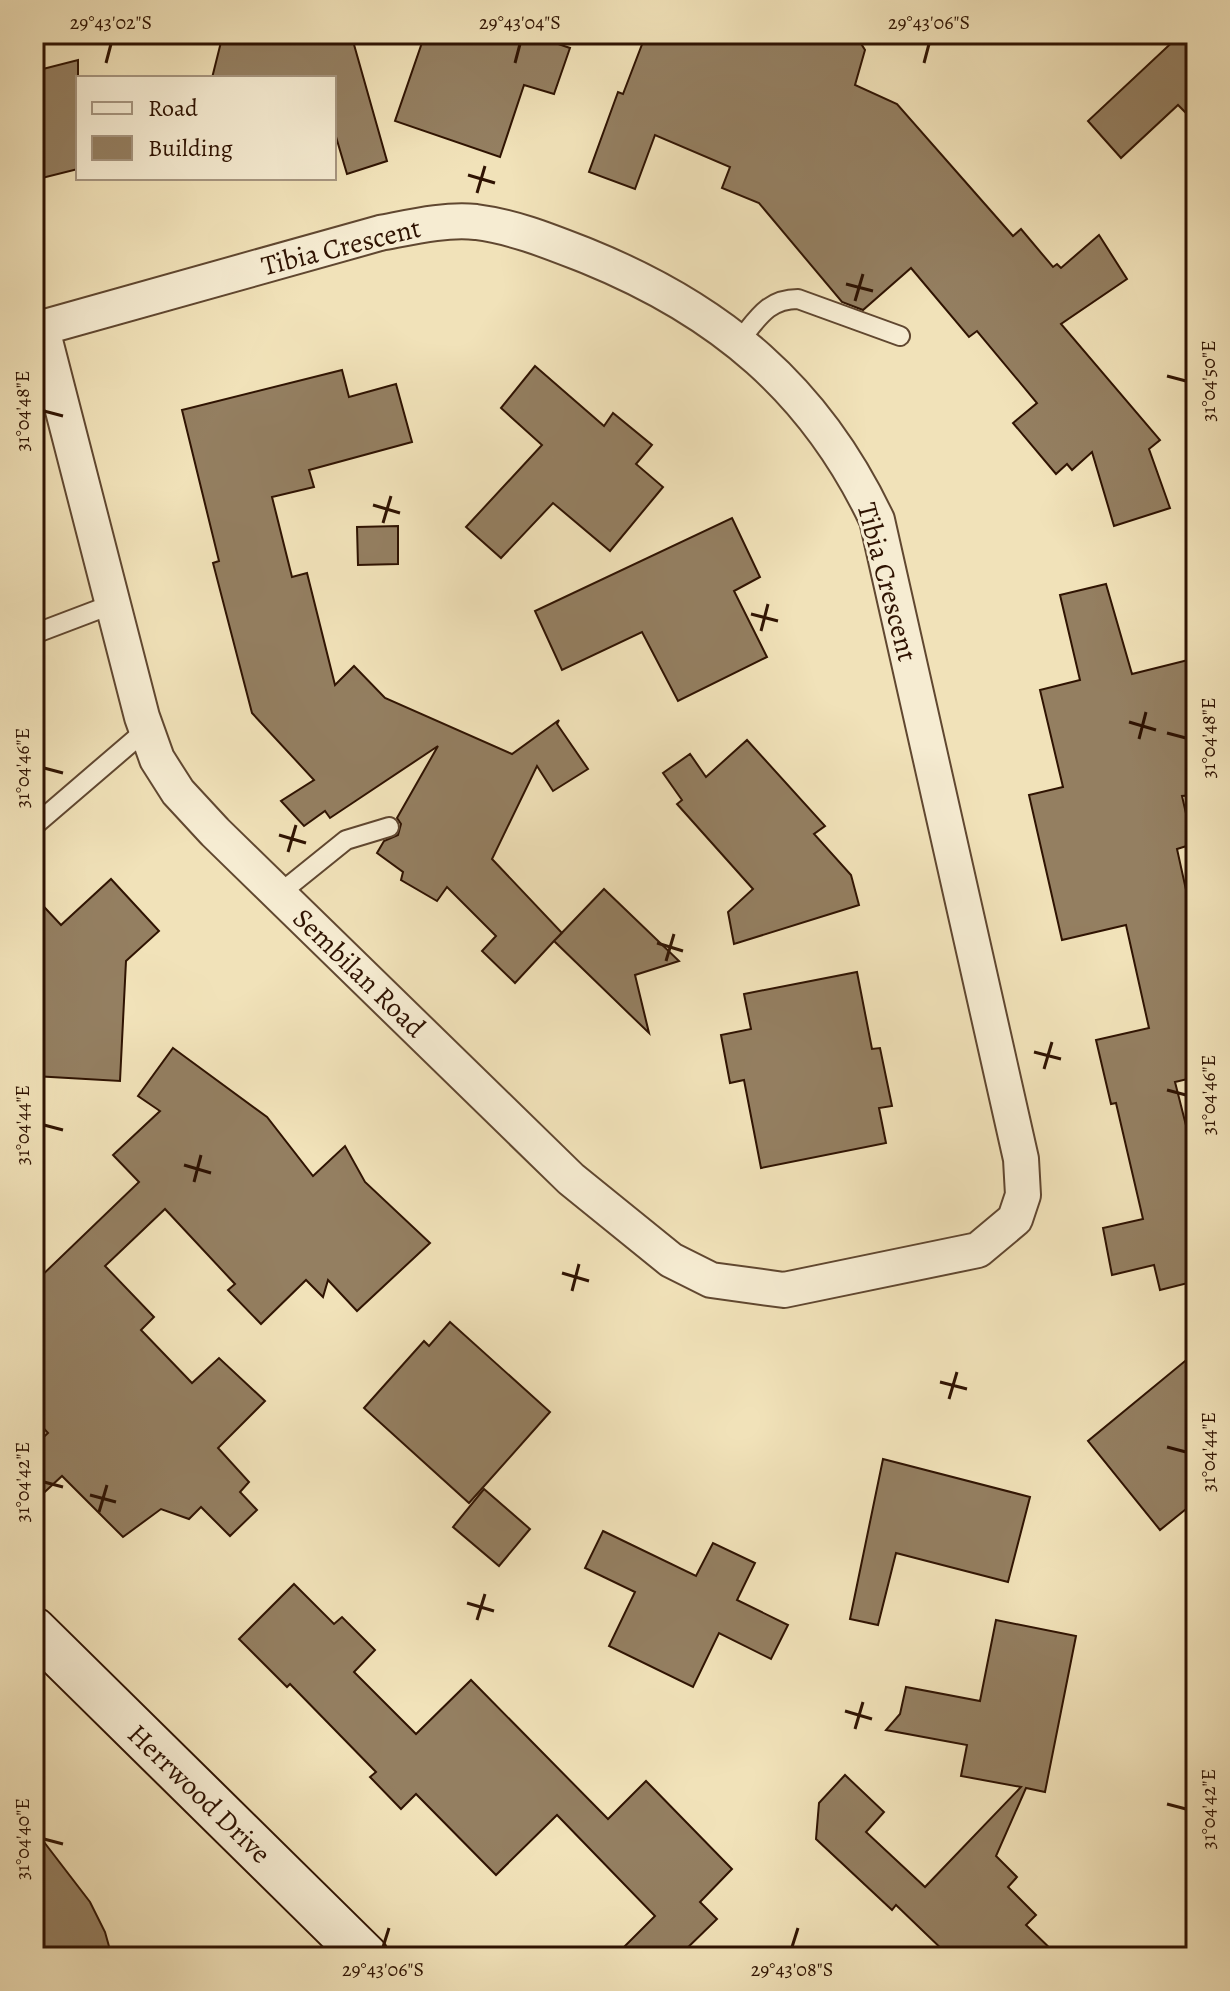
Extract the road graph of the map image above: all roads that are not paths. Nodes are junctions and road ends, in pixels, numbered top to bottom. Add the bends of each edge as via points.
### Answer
1 (38, 330) edge
2 (900, 336) dead end
3 (740, 340) junction
4 (113, 604) junction
5 (34, 634) edge
6 (147, 729) junction
7 (34, 826) edge
8 (389, 827) dead end
9 (279, 894) junction
10 (978, 1250) joint
11 (34, 1630) edge
12 (366, 1957) edge

1 - 3 street, Tibia Crescent via 380,233 432,223 476,222 533,234 616,268 685,302
1 - 4 street, Sembilan Road
2 - 3 lane via 798,299 782,299 768,306
3 - 10 street, Tibia Crescent via 789,385 824,428 855,472 877,520 1021,1159 1023,1195 1015,1219
4 - 5 lane
4 - 6 street, Sembilan Road
6 - 7 lane
6 - 9 street, Sembilan Road via 157,759 178,792
8 - 9 lane via 346,840
9 - 10 street, Sembilan Road via 571,1179 671,1260 711,1280 784,1290
11 - 12 street, Herrwood Drive

